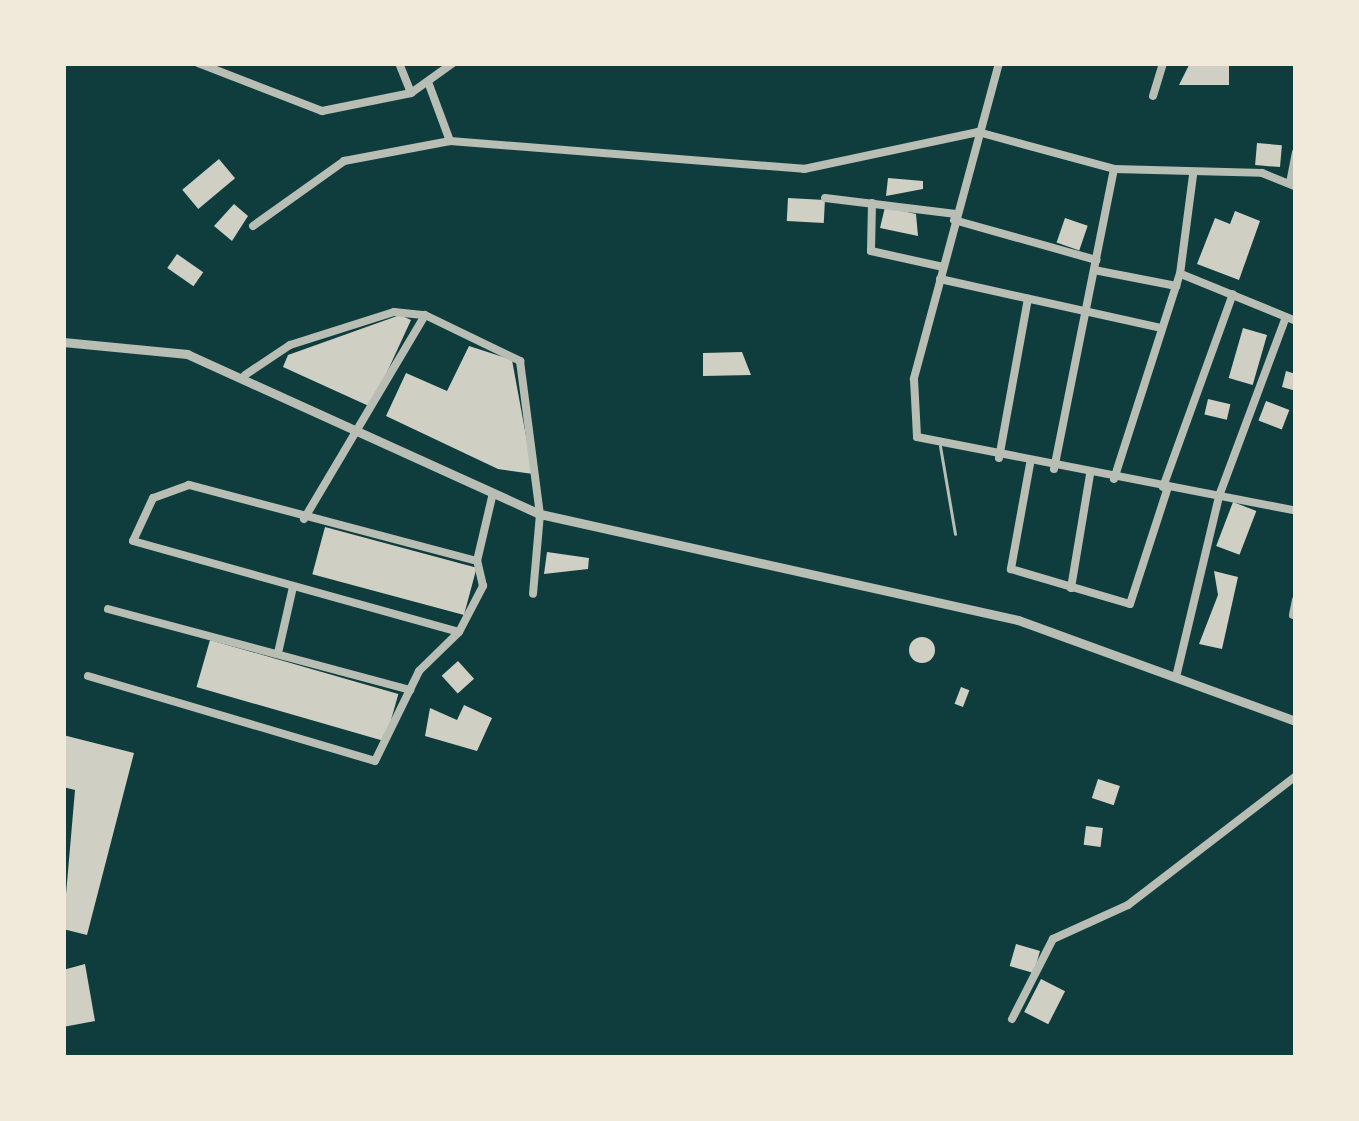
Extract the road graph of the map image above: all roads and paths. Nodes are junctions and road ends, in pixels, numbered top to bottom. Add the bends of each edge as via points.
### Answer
1 (198, 63) edge
2 (225, 63) edge
3 (399, 63) edge
4 (453, 63) edge
5 (999, 63) edge
6 (1163, 63) edge
7 (217, 76) junction
8 (428, 82) junction
9 (411, 93) junction
10 (1153, 96) dead end
11 (978, 131) junction
12 (450, 141) junction
13 (1296, 153) edge
14 (1114, 169) junction
15 (1193, 175) junction
16 (1293, 185) edge
17 (825, 198) dead end
18 (872, 203) junction
19 (955, 217) junction
20 (253, 226) dead end
21 (1095, 265) junction
22 (943, 267) junction
23 (1180, 274) junction
24 (940, 279) junction
25 (1176, 286) junction
26 (1233, 294) junction
27 (1028, 299) junction
28 (1086, 313) junction
29 (425, 315) junction
30 (1286, 317) junction
31 (1296, 321) edge
32 (1161, 328) junction
33 (63, 343) edge
34 (245, 375) junction
35 (359, 432) junction
36 (940, 446) junction
37 (999, 458) junction
38 (1030, 464) junction
39 (1054, 469) junction
40 (1090, 475) junction
41 (1114, 479) junction
42 (1165, 487) junction
43 (492, 496) junction
44 (1220, 496) junction
45 (1296, 511) edge
46 (540, 514) junction
47 (304, 519) junction
48 (955, 534) dead end
49 (477, 561) junction
50 (293, 587) junction
51 (1071, 588) junction
52 (532, 594) dead end
53 (1296, 600) edge
54 (108, 609) dead end
55 (1293, 616) dead end
56 (459, 632) junction
57 (278, 653) junction
58 (88, 676) dead end
59 (1176, 677) junction
60 (410, 690) junction
61 (1296, 724) edge
62 (1296, 776) edge
63 (1012, 1018) dead end

1 - 7 street
2 - 7 street
3 - 9 street
4 - 8 street
5 - 11 street
6 - 10 street
7 - 9 street via 308,110
8 - 9 street
8 - 12 street
11 - 12 street via 804,169
11 - 14 street
11 - 19 street
12 - 20 street via 344,161
13 - 16 street
14 - 15 street
14 - 21 street
15 - 16 street
15 - 23 street
17 - 18 street
18 - 19 street
18 - 22 street via 871,251
19 - 21 street
19 - 22 street
21 - 25 street
21 - 28 street
22 - 24 street
23 - 25 street
23 - 26 street
24 - 27 street
24 - 36 street via 913,412 917,437
25 - 32 street
26 - 30 street
26 - 42 street
27 - 28 street
27 - 37 street
28 - 32 street
28 - 39 street
29 - 34 street via 394,313 290,345
29 - 35 street
29 - 46 street via 520,362
30 - 31 street
30 - 44 street
32 - 41 street
33 - 34 street via 160,348
34 - 35 street
35 - 43 street
35 - 47 street
36 - 37 street
36 - 48 lane
37 - 38 street
38 - 39 street
38 - 51 street via 1011,569
39 - 40 street
40 - 41 street
40 - 51 street
41 - 42 street
42 - 44 street
42 - 51 street via 1134,604
43 - 46 street
43 - 49 street
44 - 45 street
44 - 59 street
46 - 52 street
46 - 59 street via 986,612
47 - 49 street
47 - 50 street via 167,487 133,541
49 - 56 street via 483,586
50 - 56 street
50 - 57 street
53 - 55 street
54 - 57 street
56 - 60 street
57 - 60 street
58 - 60 street via 375,761
59 - 61 street
62 - 63 street via 1128,905 1053,939

